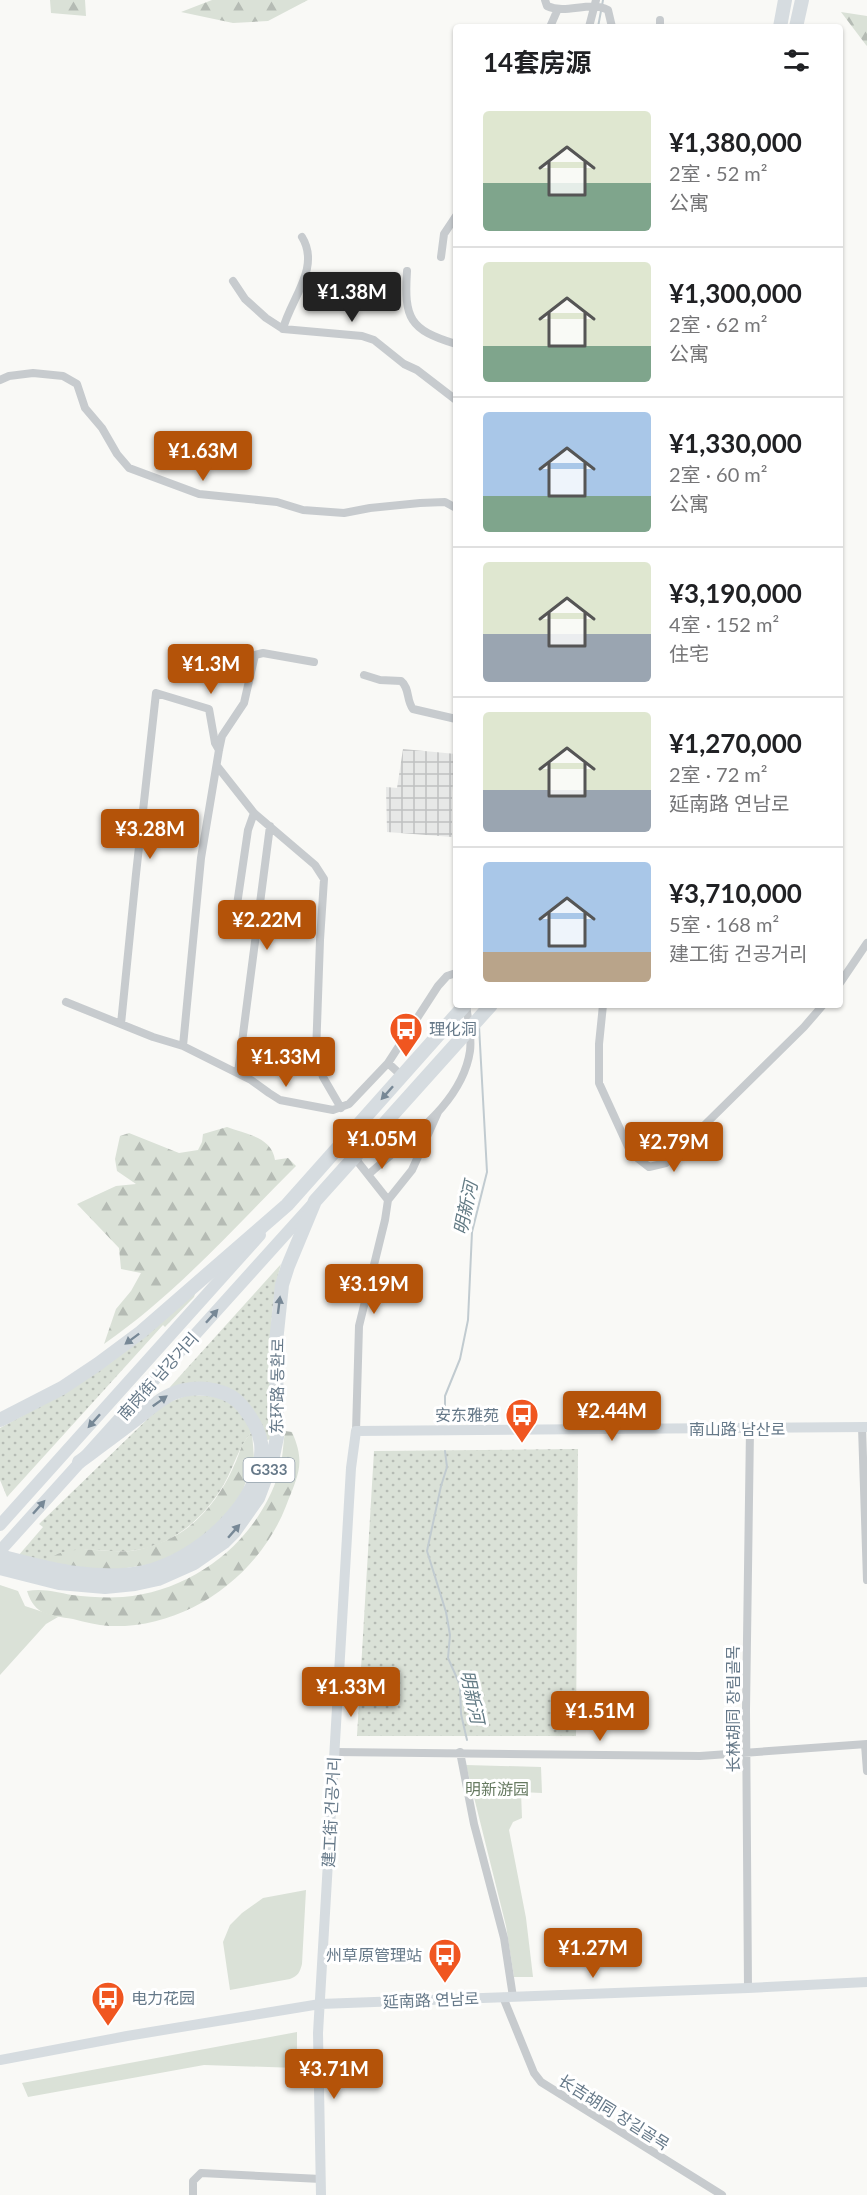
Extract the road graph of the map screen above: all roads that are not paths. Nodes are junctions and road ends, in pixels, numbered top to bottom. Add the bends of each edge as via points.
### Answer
1 (545, 0) edge
2 (785, 0) edge
3 (802, 0) edge
4 (599, 5) edge
5 (557, 11) junction
6 (551, 24) edge
7 (590, 24) edge
8 (611, 24) edge
9 (781, 24) edge
10 (797, 24) edge
11 (453, 220) edge
12 (302, 237) dead end
13 (441, 257) dead end
14 (407, 271) dead end
15 (233, 280) dead end
16 (283, 329) junction
17 (453, 343) edge
18 (0, 380) edge
19 (453, 398) edge
20 (453, 506) edge
21 (314, 662) dead end
22 (364, 675) dead end
23 (453, 718) edge
24 (219, 750) junction
25 (217, 766) junction
26 (254, 813) junction
27 (270, 826) junction
28 (232, 932) dead end
29 (867, 943) edge
30 (453, 974) edge
31 (843, 979) edge
32 (66, 1002) dead end
33 (462, 1008) edge
34 (465, 1008) edge
35 (488, 1008) edge
36 (603, 1008) edge
37 (820, 1008) edge
38 (122, 1024) junction
39 (183, 1046) junction
40 (388, 1063) junction
41 (238, 1073) junction
42 (402, 1076) junction
43 (341, 1108) junction
44 (438, 1112) junction
45 (354, 1157) junction
46 (369, 1174) junction
47 (388, 1200) junction
48 (315, 1202) junction
49 (287, 1205) junction
50 (0, 1420) edge
51 (865, 1427) edge
52 (750, 1429) junction
53 (356, 1431) junction
54 (80, 1462) junction
55 (0, 1525) edge
56 (0, 1551) edge
57 (0, 1557) edge
58 (0, 1568) edge
59 (50, 1575) junction
60 (867, 1580) edge
61 (866, 1744) edge
62 (334, 1752) junction
63 (460, 1752) junction
64 (747, 1753) junction
65 (867, 1771) edge
66 (867, 1982) edge
67 (748, 1988) junction
68 (508, 1997) junction
69 (320, 2004) junction
70 (0, 2060) edge
71 (321, 2179) junction
72 (193, 2195) edge
73 (321, 2195) edge
74 (722, 2195) edge

1 - 5 street via 547,6
2 - 9 highway
3 - 10 highway
4 - 5 street
4 - 7 street
4 - 8 street via 608,10
5 - 6 street
11 - 13 street via 444,234
12 - 16 street via 308,247 304,282 286,314
14 - 17 street via 408,314 417,327
15 - 16 street via 245,299
16 - 19 street via 374,340
18 - 20 street via 33,373 63,376 77,384 86,408 129,468 199,494 344,513 420,503 446,502
21 - 24 street via 255,655 244,703 222,736
22 - 23 street via 400,681 413,709
24 - 25 street
24 - 38 street via 209,709 156,693
25 - 26 street
25 - 39 street via 201,858
26 - 27 street
26 - 28 street
27 - 41 street
27 - 43 street via 315,865 324,879 316,1054 323,1077
29 - 31 street
30 - 40 street via 438,986
32 - 38 street
33 - 42 highway
34 - 44 street via 471,1048 468,1062 452,1095
35 - 45 highway, G333
36 - 37 street via 599,1083 631,1153 649,1167 666,1163
38 - 39 street
39 - 41 street
40 - 42 street
40 - 43 street via 357,1097
41 - 43 street via 280,1100 333,1110
42 -> 49 highway
44 - 46 street
44 - 47 street via 411,1170
45 - 46 street
45 - 48 highway, G333
46 - 47 street
47 - 53 street via 359,1326
54 -> 48 main road, 南岗街 남강거리
59 -> 48 highway, 东环路 동환로 / G333 via 105,1587 158,1580 194,1563 224,1542 247,1515 265,1481 277,1437 276,1342 282,1285
49 -> 50 highway via 141,1332 62,1388
49 -> 55 main road, 南岗街 남강거리
51 - 52 street, 南山路 남산로
51 - 60 street
52 - 53 street, 南山路 남산로
52 - 64 street, 长林胡同 장림골목
53 - 62 street, 建工街 건공거리
56 -> 54 main road, 南岗街 남강거리
54 -> 59 highway via 169,1395 193,1389 217,1391 239,1403 251,1418 261,1443 257,1473 244,1500 214,1536 193,1552 144,1572
57 - 59 highway
58 - 59 highway, 东环路 동환로 / G333
61 - 64 street
61 - 65 street
62 - 63 street
62 - 69 street, 建工街 건공거리
63 - 64 street via 700,1756
63 - 68 street, 长吉胡同 장길골목 via 504,1938
64 - 67 street, 长林胡同 장림골목
66 - 67 street, 延南路 연남로
67 - 68 street, 延南路 연남로
68 - 69 street, 延南路 연남로
68 - 74 street, 长吉胡同 장길골목 via 541,2082
69 - 70 street, 延南路 연남로
69 - 71 street, 建工街 건공거리
71 - 72 street via 201,2173 193,2181
71 - 73 street, 建工街 건공거리

